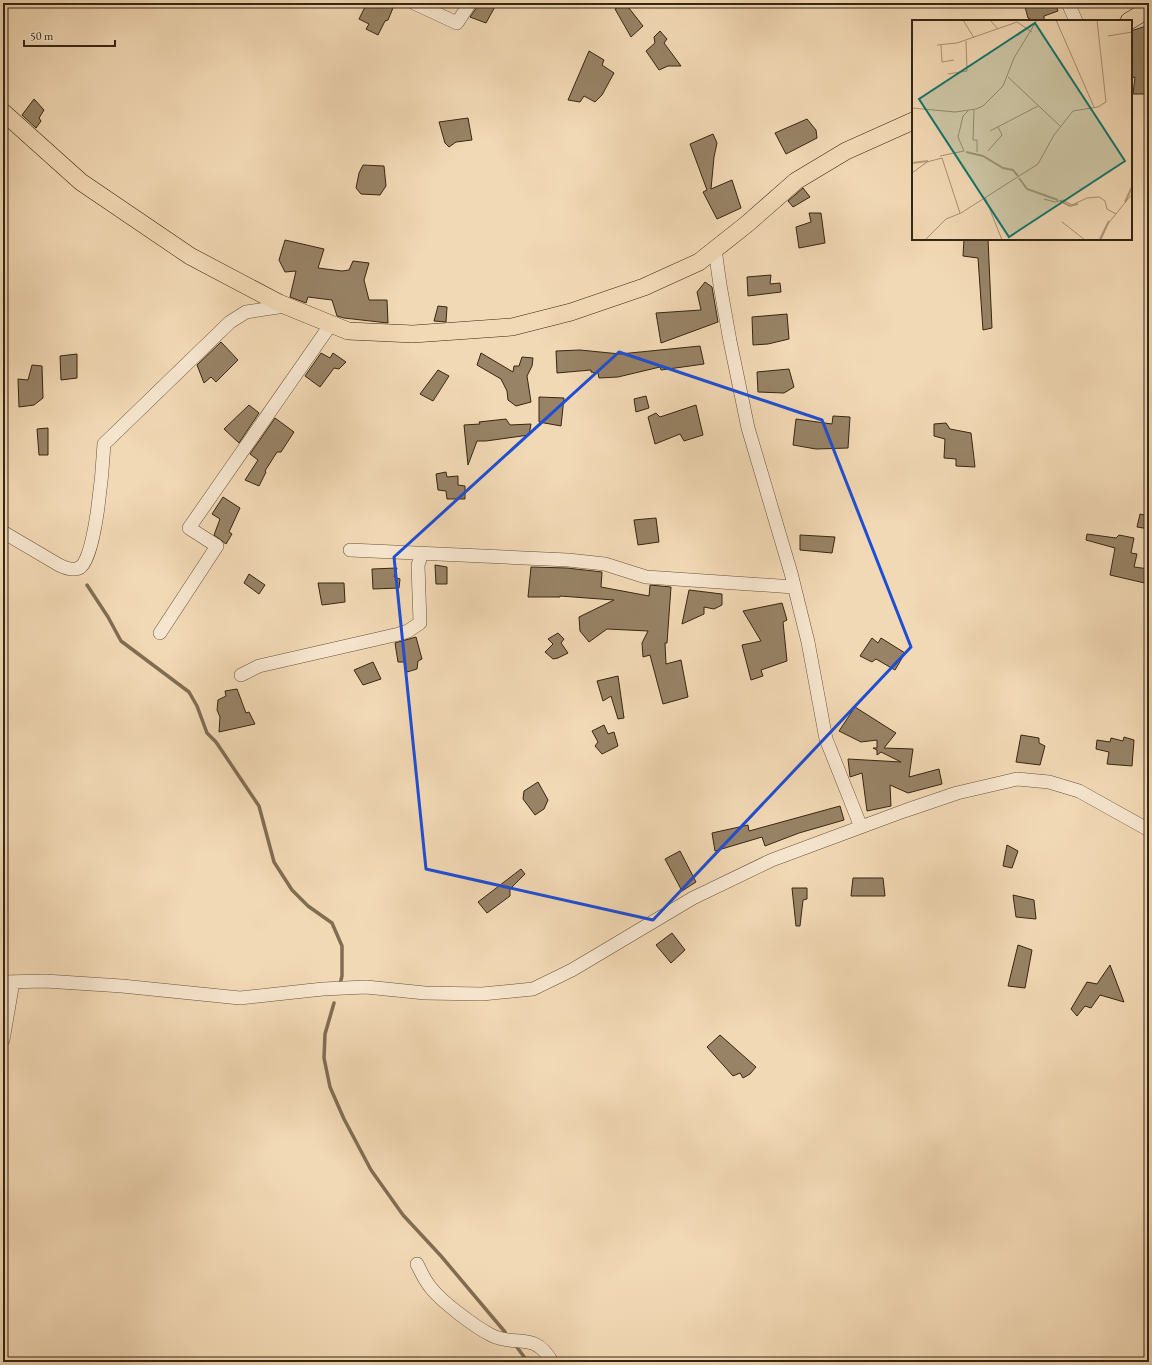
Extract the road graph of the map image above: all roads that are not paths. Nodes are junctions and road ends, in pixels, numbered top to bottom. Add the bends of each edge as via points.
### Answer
1 (414, 3) edge
2 (470, 3) edge
3 (1068, 3) edge
4 (1149, 9) edge
5 (1076, 20) edge
6 (1131, 20) edge
7 (3, 112) edge
8 (912, 121) edge
9 (715, 249) junction
10 (285, 306) junction
11 (331, 324) junction
12 (3, 532) edge
13 (350, 550) dead end
14 (422, 554) junction
15 (794, 587) junction
16 (160, 633) dead end
17 (241, 675) dead end
18 (861, 827) junction
19 (1149, 830) edge
20 (8, 982) edge
21 (3, 1040) edge
22 (417, 1264) dead end
23 (552, 1362) edge

1 - 2 street via 457,23
3 - 5 street
4 - 6 main road
7 - 10 main road via 81,182 190,256
8 - 9 main road via 846,151 796,181
9 - 11 main road via 699,262 644,287 571,312 512,327 413,334 348,331
9 - 15 street via 748,428
10 - 11 main road
10 - 12 street via 246,312 234,319 104,444 93,536 89,556 80,568 73,570 58,565
11 - 16 street via 188,528 217,546
13 - 14 street
14 - 15 street via 568,560 605,564 646,577
14 - 17 street via 418,565 420,623 414,628 399,634 264,665
15 - 18 street via 808,642 826,739
18 - 19 street via 957,793 1017,779 1049,782 1079,791
18 - 20 street via 772,860 693,898 572,970 533,990 482,994 425,993 366,987 240,998 59,982
20 - 21 street
22 - 23 street via 431,1289 446,1304 497,1338 534,1343

